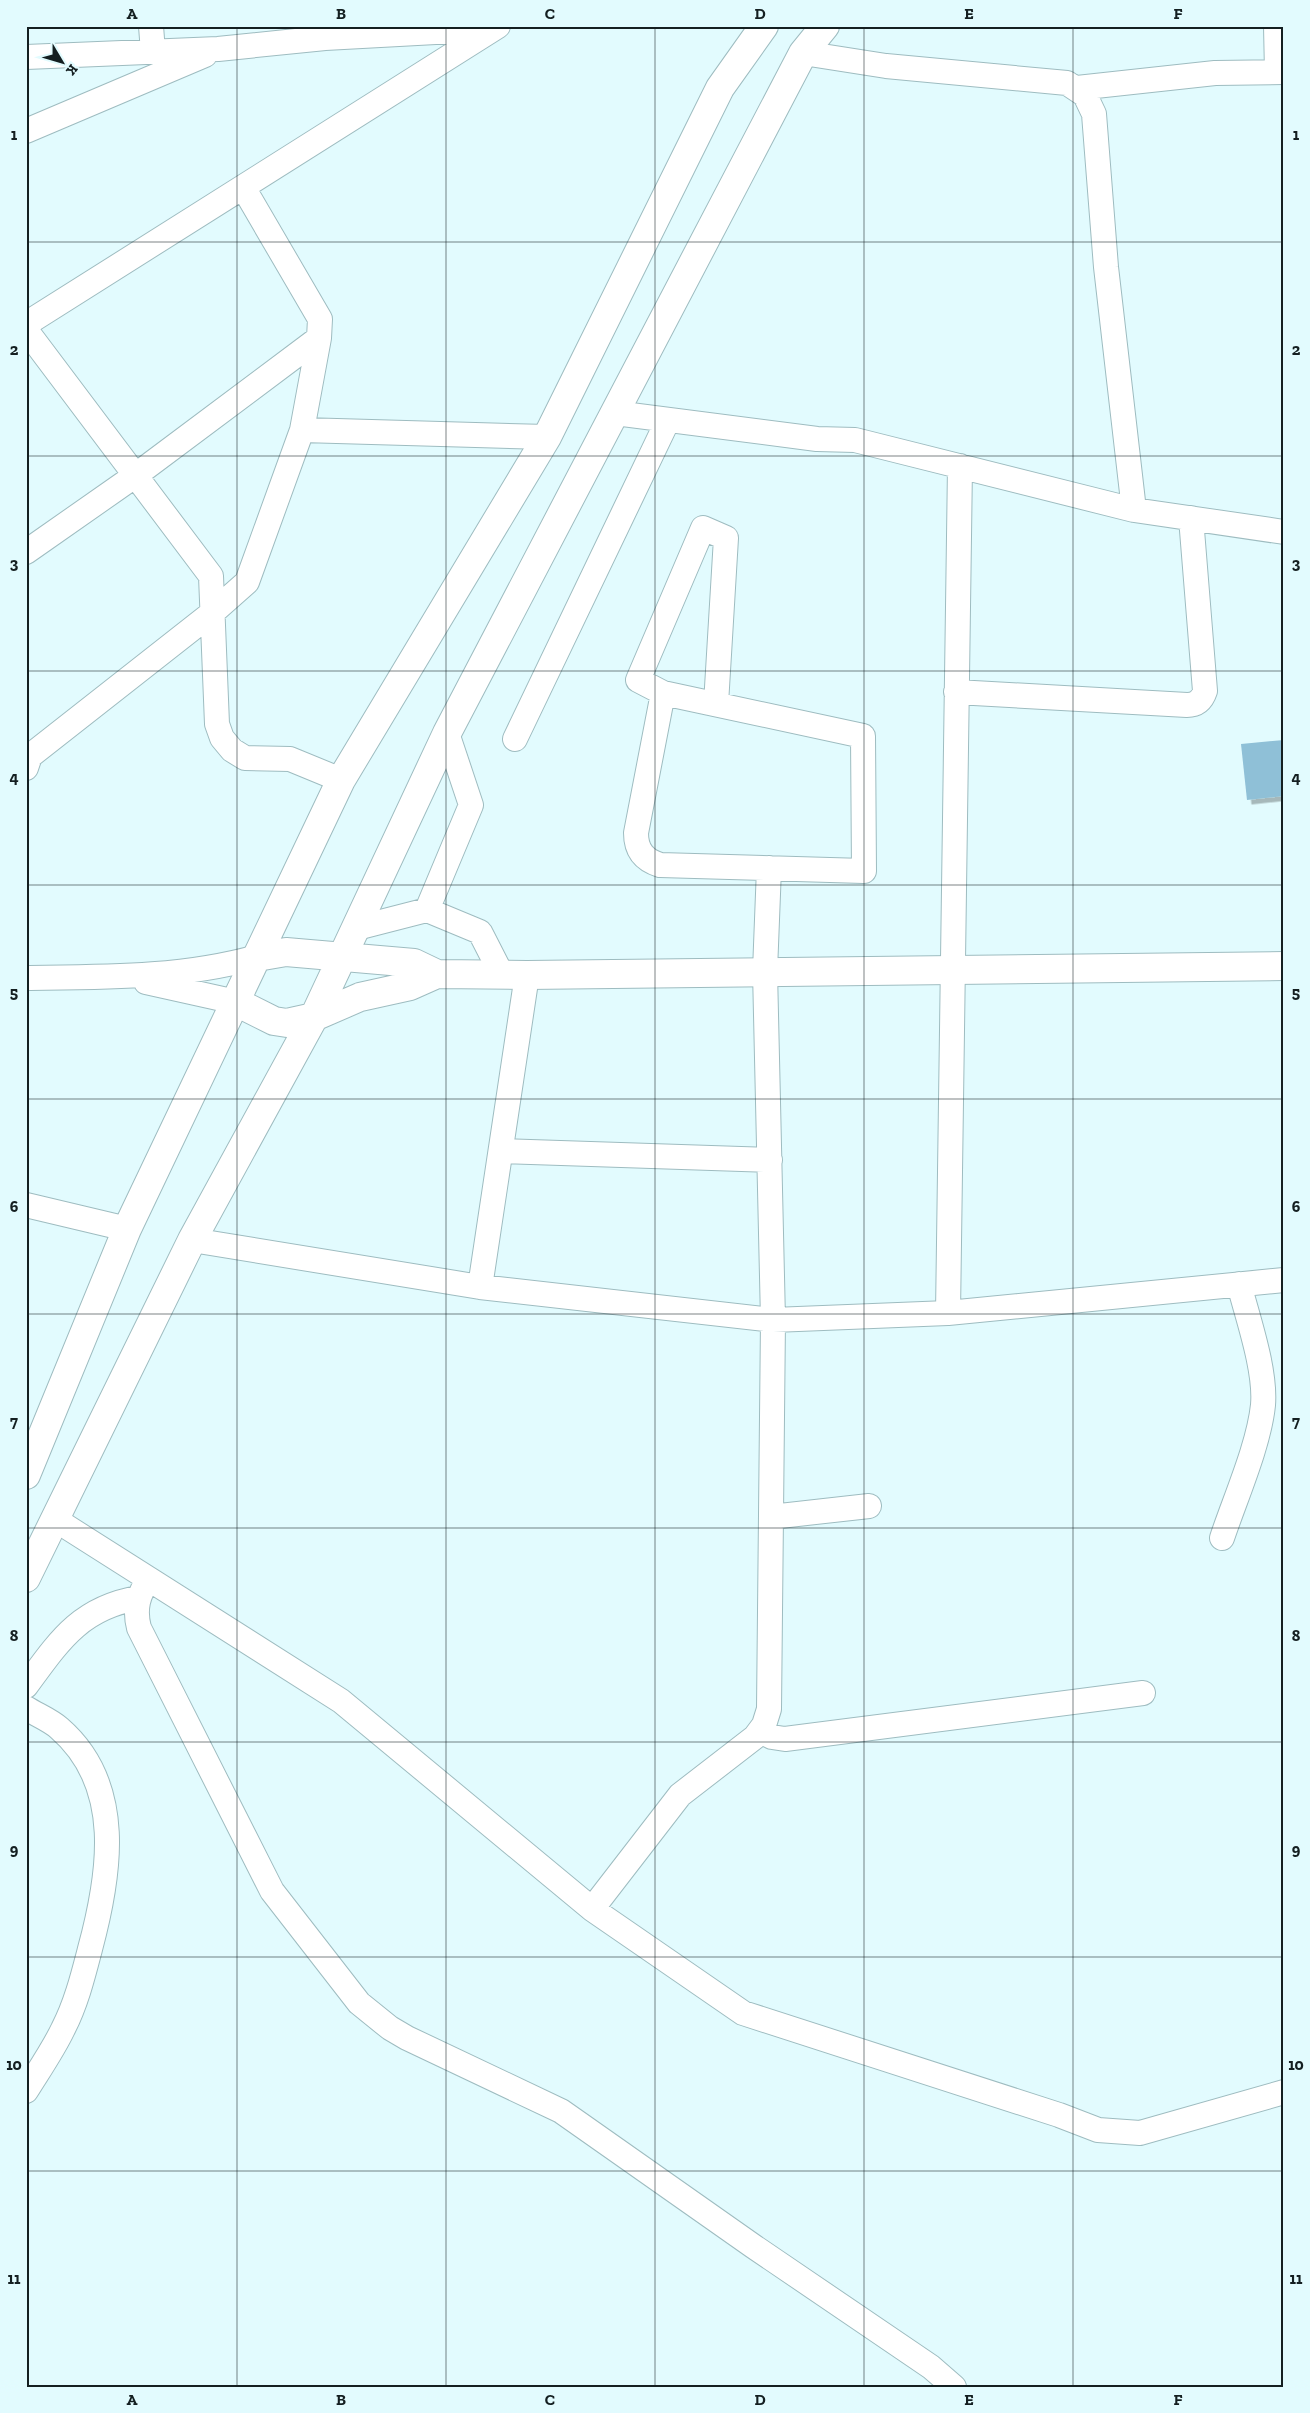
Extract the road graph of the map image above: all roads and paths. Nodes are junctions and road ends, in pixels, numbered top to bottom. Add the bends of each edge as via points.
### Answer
1 (150, 26) edge
2 (764, 26) edge
3 (825, 26) edge
4 (1276, 26) edge
5 (495, 27) edge
6 (324, 32) edge
7 (218, 49) junction
8 (153, 52) junction
9 (804, 53) junction
10 (26, 57) edge
11 (1280, 72) edge
12 (1077, 88) junction
13 (26, 131) edge
14 (243, 187) junction
15 (26, 324) edge
16 (26, 330) edge
17 (319, 338) junction
18 (615, 413) junction
19 (668, 420) junction
20 (302, 430) junction
21 (547, 438) junction
22 (960, 466) junction
23 (136, 475) junction
24 (1134, 510) junction
25 (1190, 518) junction
26 (1284, 532) edge
27 (26, 552) edge
28 (212, 613) junction
29 (956, 692) junction
30 (663, 693) junction
31 (716, 704) junction
32 (447, 733) junction
33 (515, 739) dead end
34 (27, 759) edge
35 (341, 780) junction
36 (770, 868) junction
37 (427, 910) junction
38 (357, 928) junction
39 (257, 957) junction
40 (342, 958) junction
41 (1284, 966) edge
42 (765, 971) junction
43 (952, 972) junction
44 (437, 974) junction
45 (514, 975) junction
46 (122, 977) junction
47 (26, 978) edge
48 (236, 1002) junction
49 (314, 1016) junction
50 (501, 1150) junction
51 (770, 1160) junction
52 (26, 1205) edge
53 (127, 1228) junction
54 (192, 1240) junction
55 (1284, 1280) edge
56 (1239, 1284) junction
57 (480, 1287) junction
58 (948, 1313) junction
59 (773, 1320) junction
60 (26, 1475) edge
61 (869, 1506) dead end
62 (771, 1517) junction
63 (56, 1520) junction
64 (1222, 1538) dead end
65 (26, 1578) edge
66 (144, 1589) junction
67 (26, 1686) edge
68 (1143, 1693) dead end
69 (26, 1708) edge
70 (760, 1731) junction
71 (592, 1910) junction
72 (26, 2091) edge
73 (1284, 2092) edge
74 (954, 2387) edge

1 - 8 street
2 - 21 main road via 720,88
3 - 9 main road
4 - 11 street
5 - 6 street
5 - 14 street
6 - 7 street
7 - 8 street
7 - 13 street
8 - 10 street
9 - 12 street via 886,66 1067,83
9 - 18 main road
11 - 12 street via 1215,73
12 - 24 street via 1088,100 1094,114 1106,267
14 - 15 street
14 - 17 street via 320,319
16 - 23 street
17 - 20 street
17 - 23 street
18 - 19 street
18 - 32 main road
19 - 22 street via 817,439 855,440
19 - 33 street
20 - 21 street
20 - 28 street via 247,582
21 - 35 main road
22 - 24 street
22 - 29 street
23 - 27 street
23 - 28 street via 211,576
24 - 25 street
25 - 26 street
25 - 29 street via 1205,691 1197,703 1187,706
28 - 34 street
28 - 35 street via 217,724 222,738 245,758 290,759
29 - 43 street
30 - 31 street
30 - 31 street via 638,680 704,528 726,538
30 - 36 street via 636,833 639,850 644,858 660,865
31 - 36 street via 863,736 864,871
32 - 37 street via 471,805
32 - 38 main road
35 - 39 main road
36 - 42 street
37 - 38 street
37 - 45 street via 480,932
38 - 40 main road
39 - 40 main road via 286,952
39 - 46 street via 228,965
39 - 48 main road
40 - 44 main road via 414,963
40 - 49 main road
41 - 43 main road
42 - 43 main road
42 - 45 main road
42 - 51 street
43 - 58 street
44 - 45 main road
44 - 49 main road via 410,986 360,996
45 - 50 street
46 - 47 street
46 - 48 street
48 - 49 main road via 274,1021 287,1023
48 - 53 main road
49 - 54 main road
50 - 51 street
50 - 57 street
51 - 59 street
52 - 53 street
53 - 60 main road
54 - 57 street
54 - 63 main road
55 - 56 street
56 - 58 street
56 - 64 street via 1262,1377 1263,1404
57 - 59 street
58 - 59 street
59 - 62 street
61 - 62 street
62 - 70 street via 769,1709
63 - 65 main road
63 - 66 street
66 - 67 street via 81,1620 57,1643
66 - 71 street via 341,1701
66 - 74 street via 136,1609 139,1628 272,1891 359,2003 407,2038 561,2111 931,2367
68 - 70 street via 785,1739
69 - 72 street via 58,1727 87,1764 102,1801 108,1840 102,1898 76,2000 63,2029
70 - 71 street via 680,1795
71 - 73 street via 743,2013 1098,2130 1140,2133

